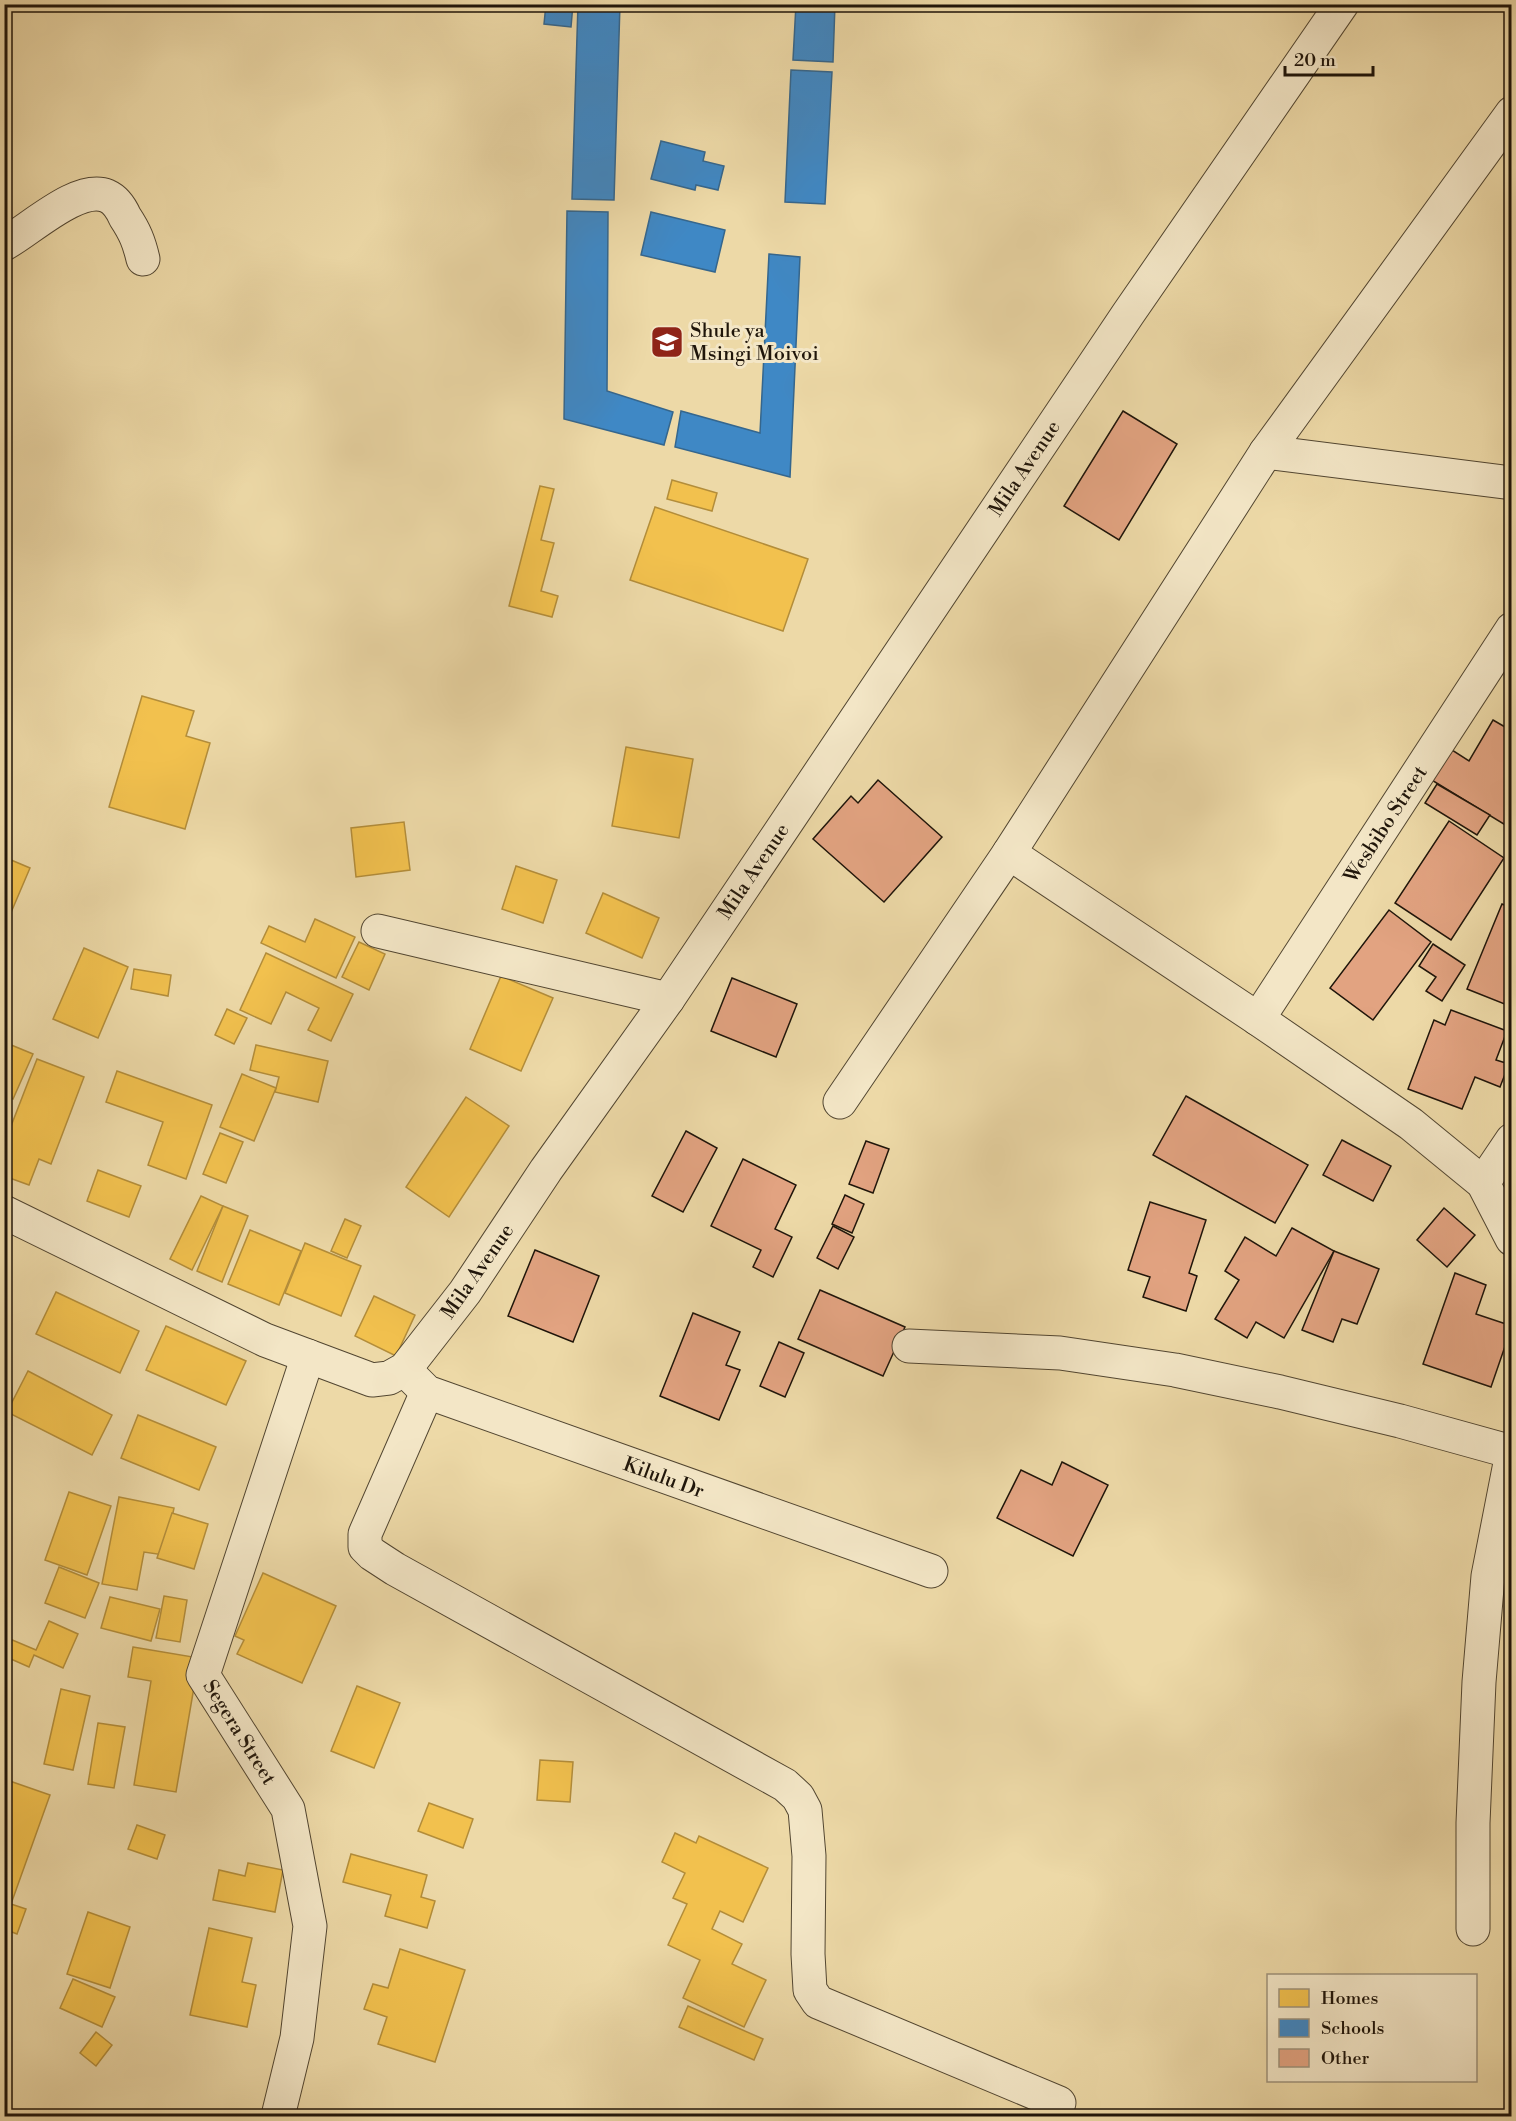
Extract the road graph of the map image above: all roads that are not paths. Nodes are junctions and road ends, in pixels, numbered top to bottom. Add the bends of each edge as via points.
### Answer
1 (1342, 4) edge
2 (1512, 113) edge
3 (4, 244) edge
4 (143, 259) dead end
5 (1266, 452) junction
6 (1512, 483) edge
7 (1512, 629) edge
8 (1009, 853) junction
9 (378, 931) dead end
10 (668, 999) junction
11 (1258, 1019) junction
12 (840, 1101) dead end
13 (1512, 1140) edge
14 (1483, 1183) junction
15 (4, 1212) edge
16 (1512, 1239) edge
17 (909, 1346) dead end
18 (308, 1356) junction
19 (416, 1381) junction
20 (1512, 1453) edge
21 (931, 1571) dead end
22 (1473, 1929) dead end
23 (1059, 2103) dead end
24 (278, 2116) edge

1 - 10 street, Mila Avenue via 1128,314
2 - 5 street
3 - 4 street via 79,197 95,194 118,204 138,237
5 - 6 street
5 - 8 street
7 - 11 street, Wesbibo Street
8 - 11 street
8 - 12 street
9 - 10 street
10 - 19 street, Mila Avenue via 465,1292
11 - 14 street via 1411,1124
13 - 14 street
14 - 16 street
15 - 18 street via 265,1340
17 - 20 street via 1060,1353 1175,1370 1389,1418
18 - 19 street via 372,1380
18 - 24 street, Segera Street via 203,1675 288,1809 310,1926 297,2038
19 - 21 street, Kilulu Dr
19 - 23 street, Mila Avenue via 365,1533 365,1547 395,1569 785,1785 805,1810 810,1990 818,2002
20 - 22 street via 1488,1576 1480,1670

